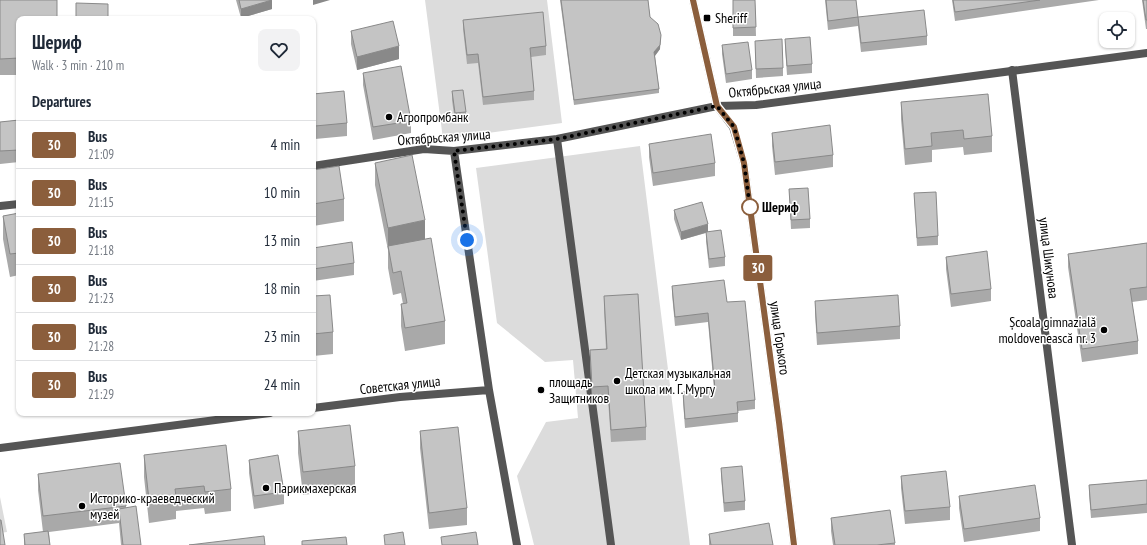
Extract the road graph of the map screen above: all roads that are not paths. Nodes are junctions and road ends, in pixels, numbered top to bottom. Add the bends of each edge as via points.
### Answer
1 (693, 0) edge
2 (1147, 53) edge
3 (1012, 70) junction
4 (717, 106) junction
5 (557, 139) junction
6 (454, 151) junction
7 (316, 166) edge
8 (16, 204) edge
9 (0, 206) edge
10 (489, 390) junction
11 (316, 408) edge
12 (247, 416) edge
13 (0, 448) edge
14 (517, 545) edge
15 (611, 545) edge
16 (794, 545) edge
17 (1072, 545) edge

1 - 4 street, улица Горького
2 - 3 street, Октябрьская улица
3 - 4 street, Октябрьская улица via 756,105
3 - 17 street, улица Шикунова
4 - 5 street, Октябрьская улица
4 - 16 street, улица Горького via 734,127 744,163
5 - 6 street, Октябрьская улица
5 - 15 street
6 - 7 street, Октябрьская улица via 424,149
6 - 10 street
8 - 9 street
10 - 11 street, Советская улица via 400,397
10 - 14 street
12 - 13 street

